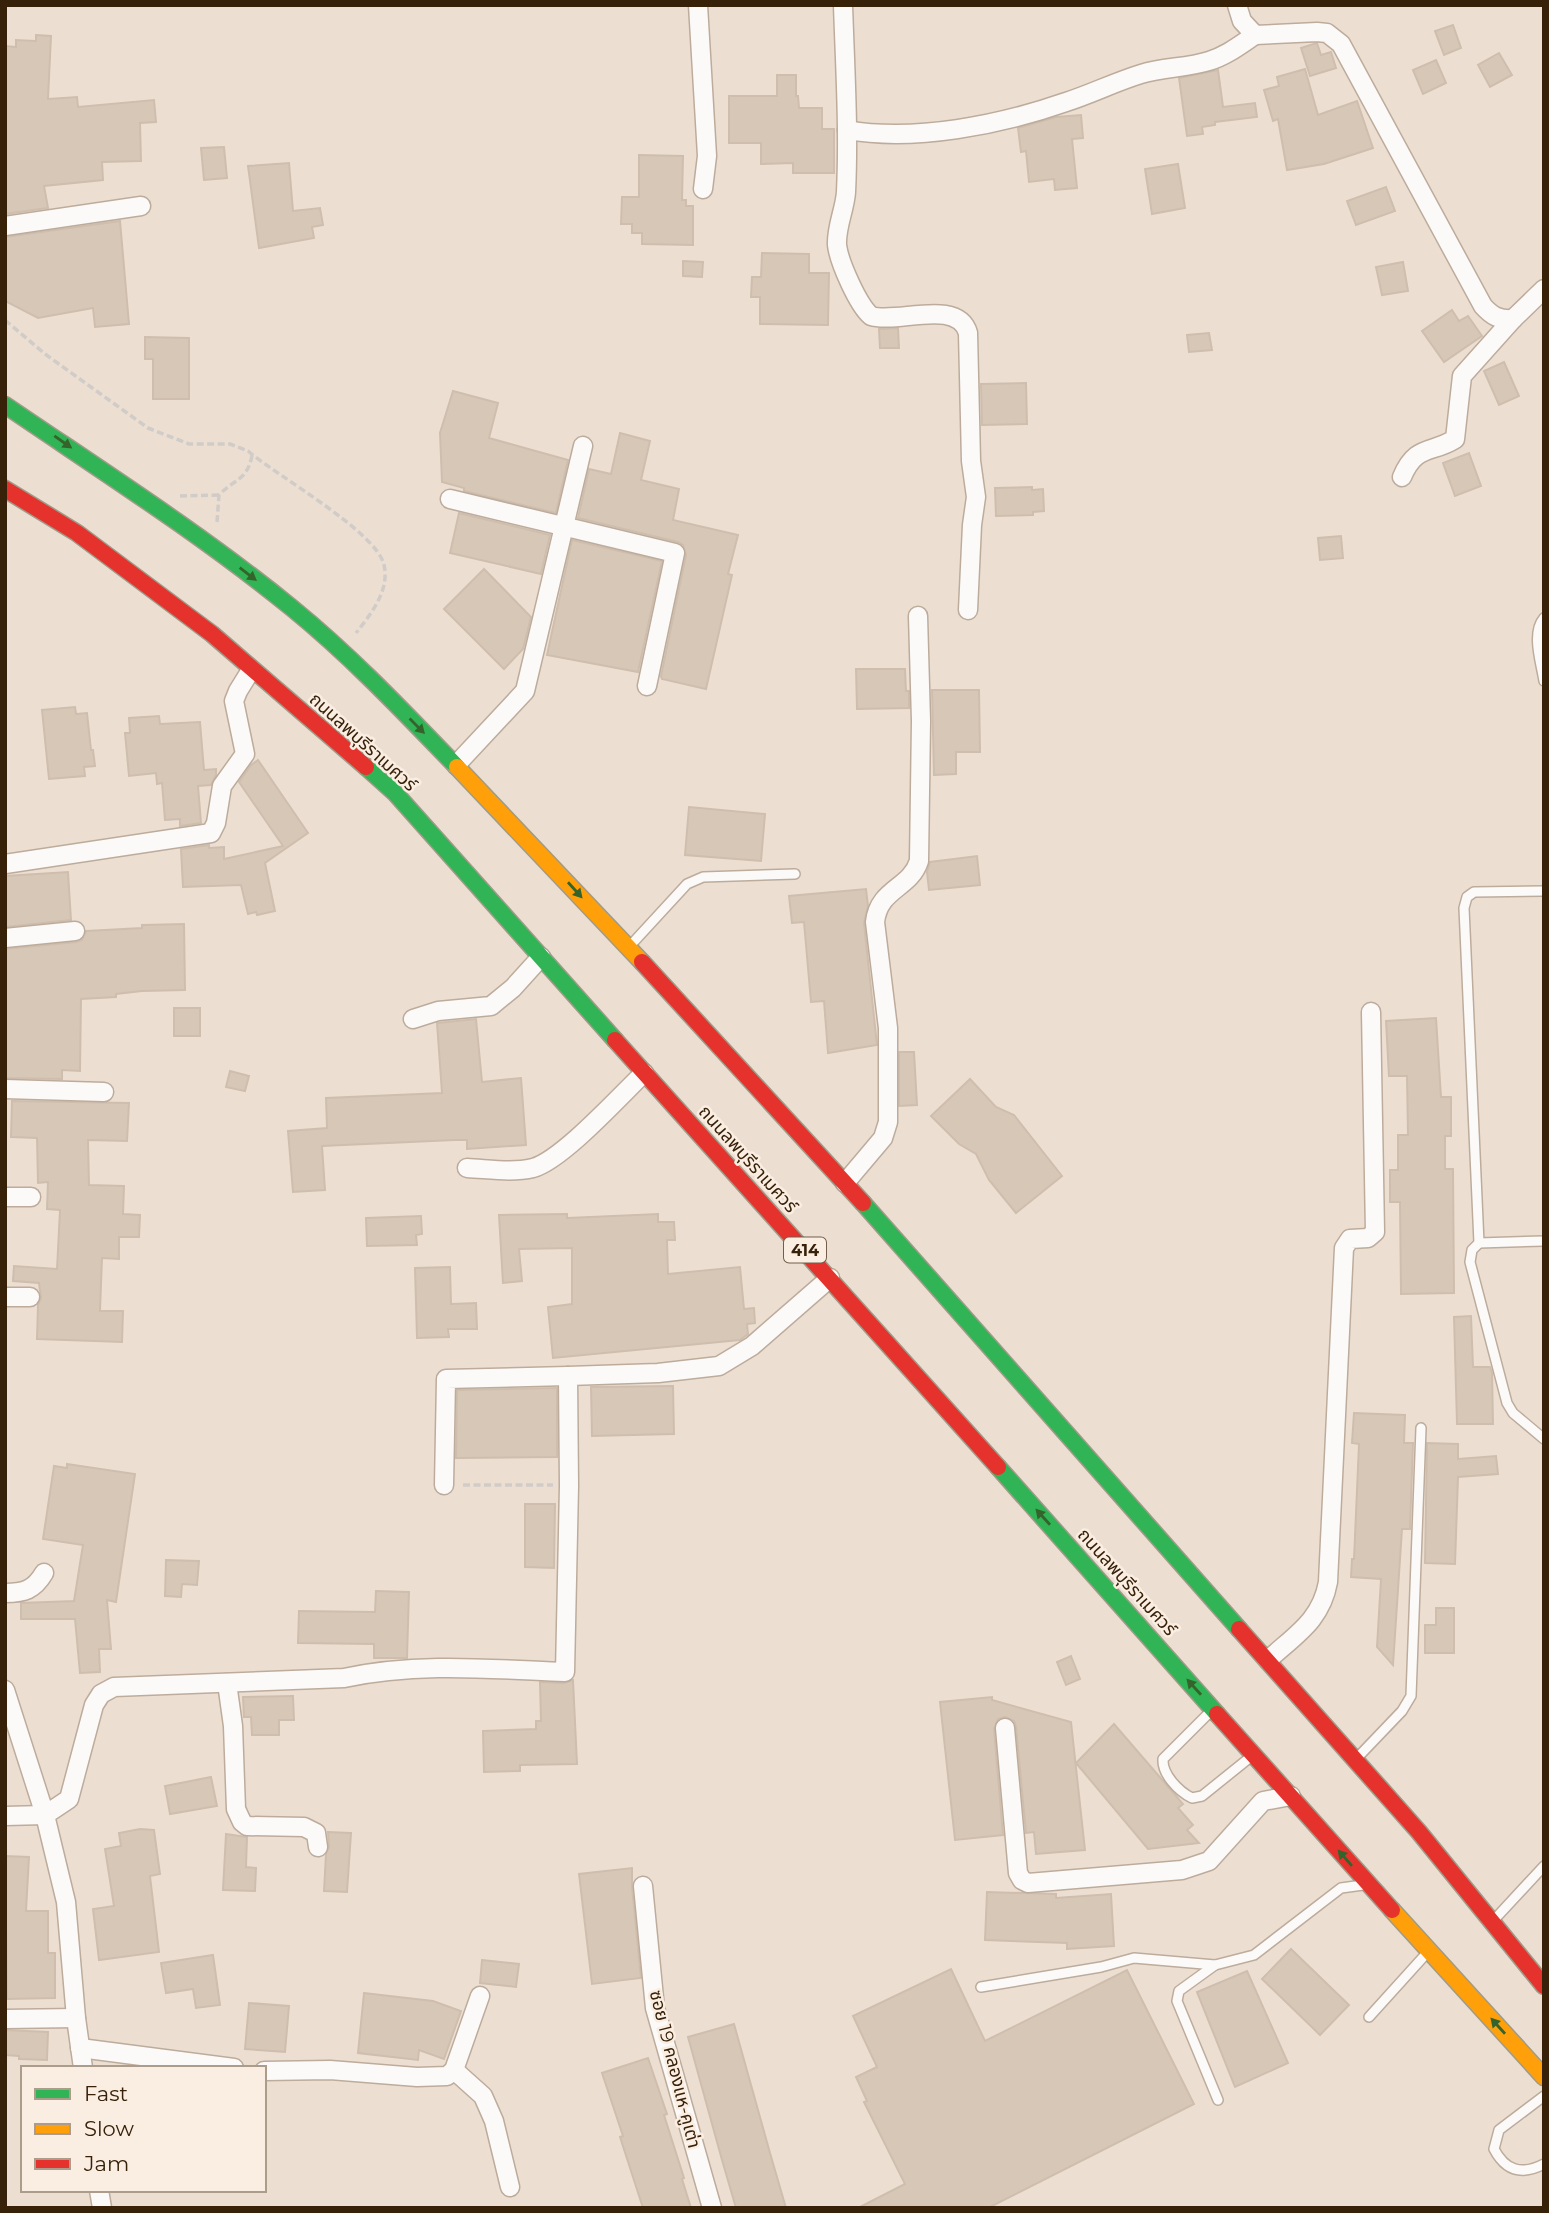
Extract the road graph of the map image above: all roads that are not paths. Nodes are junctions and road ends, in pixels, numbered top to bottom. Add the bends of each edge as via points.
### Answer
1 (698, 5) edge
2 (843, 5) edge
3 (1237, 5) edge
4 (1255, 35) junction
5 (847, 130) junction
6 (703, 189) dead end
7 (141, 206) dead end
8 (5, 226) edge
9 (1544, 289) edge
10 (1513, 319) junction
11 (5, 405) edge
12 (583, 446) dead end
13 (1402, 477) dead end
14 (5, 489) edge
15 (450, 499) dead end
16 (564, 526) junction
17 (968, 610) dead end
18 (918, 616) dead end
19 (1544, 618) edge
20 (251, 670) junction
21 (1544, 681) edge
22 (647, 686) dead end
23 (456, 765) junction
24 (5, 864) edge
25 (795, 874) dead end
26 (1544, 891) edge
27 (75, 931) dead end
28 (5, 938) edge
29 (628, 949) junction
30 (541, 957) junction
31 (1371, 1012) dead end
32 (413, 1018) dead end
33 (644, 1073) junction
34 (5, 1088) edge
35 (104, 1092) dead end
36 (467, 1168) dead end
37 (845, 1183) junction
38 (31, 1197) dead end
39 (5, 1198) edge
40 (1544, 1241) edge
41 (1479, 1243) junction
42 (830, 1278) junction
43 (5, 1297) edge
44 (30, 1297) dead end
45 (568, 1376) junction
46 (1421, 1428) dead end
47 (1544, 1438) edge
48 (444, 1485) road end
49 (44, 1573) dead end
50 (5, 1593) edge
51 (1268, 1660) junction
52 (227, 1683) junction
53 (5, 1689) edge
54 (1213, 1709) junction
55 (1005, 1728) dead end
56 (1254, 1754) junction
57 (1354, 1760) junction
58 (1291, 1796) junction
59 (45, 1815) junction
60 (5, 1816) edge
61 (318, 1847) dead end
62 (1544, 1866) edge
63 (1369, 1885) junction
64 (643, 1886) dead end
65 (1492, 1922) junction
66 (1429, 1950) junction
67 (1215, 1965) junction
68 (1544, 1986) edge
69 (981, 1987) dead end
70 (480, 1996) dead end
71 (1369, 2017) dead end
72 (76, 2018) junction
73 (5, 2019) edge
74 (80, 2048) junction
75 (83, 2066) edge
76 (219, 2066) edge
77 (453, 2070) junction
78 (266, 2071) edge
79 (1544, 2077) edge
80 (1544, 2096) edge
81 (1218, 2100) dead end
82 (1544, 2164) edge
83 (510, 2186) dead end
84 (712, 2208) edge

1 - 6 street via 706,120
2 - 5 street
3 - 4 street via 1242,21
4 - 5 street via 1208,61 1141,74 1016,118 897,135
4 - 10 street via 1327,33 1341,44 1483,306 1503,320
5 - 17 street via 837,246 863,306 875,318 949,315 967,329 975,497
7 - 8 street
9 - 10 street
10 - 13 street via 1462,376 1455,439 1420,452
11 -> 23 main road via 215,549 292,608 342,651
12 - 16 street
14 - 20 main road, ถนนลพบุรีราเมศวร์ / 414 via 77,533 212,634
15 - 16 street
16 - 22 street via 675,553
16 - 23 street via 525,691
18 - 37 street via 919,861 909,878 884,897 875,922 888,1028 888,1122 883,1138
19 - 21 lane via 1537,635
20 - 24 street via 234,701 245,754 222,786 211,833
20 - 30 main road, ถนนลพบุรีราเมศวร์ / 414 via 395,793
23 -> 29 main road
25 - 29 lane via 695,879
26 - 41 lane via 1474,892 1464,904
27 - 28 street
29 - 37 main road
30 - 32 street via 491,1006
30 - 33 main road, ถนนลพบุรีราเมศวร์ / 414
31 - 51 street via 1375,1232 1368,1238 1350,1239 1344,1248 1328,1582 1319,1612
33 - 36 street via 541,1165 515,1170
33 - 42 main road, ถนนลพบุรีราเมศวร์ / 414
34 - 35 street
37 - 51 main road
38 - 39 street
40 - 41 lane
41 - 47 lane via 1470,1255 1471,1272 1505,1397 1513,1413
42 - 45 street via 752,1346 719,1366
54 -> 42 main road, ถนนลพบุรีราเมศวร์ / 414
43 - 44 street
45 - 48 street via 446,1379
45 - 52 street via 565,1672 423,1668 344,1678
46 - 57 lane via 1411,1696
49 - 50 street via 30,1590
51 - 57 main road
52 - 59 street via 118,1686 104,1692 94,1705 69,1799
52 - 61 street via 238,1816 247,1826 304,1827 316,1833
53 - 59 street
54 - 56 main road, ถนนลพบุรีราเมศวร์ / 414
54 - 56 lane via 1163,1759 1165,1771 1183,1793 1192,1798 1202,1796
55 - 58 street via 1018,1873 1028,1884 1182,1870 1209,1861 1263,1801
56 - 58 main road, ถนนลพบุรีราเมศวร์ / 414
57 - 65 main road
63 -> 58 main road, ถนนลพบุรีราเมศวร์ / 414
59 - 60 street
59 - 72 street via 66,1902
62 - 65 lane
63 - 66 main road, ถนนลพบุรีราเมศวร์ / 414
63 - 67 lane via 1342,1888 1254,1955
64 - 84 street, ซอย 19 คลองแห-คูเต่า via 655,2008
65 - 68 main road
66 - 71 lane
79 -> 66 main road, ถนนลพบุรีราเมศวร์ / 414
67 - 69 lane via 1134,1958
67 - 81 lane via 1179,1991 1177,2001
70 - 77 street
72 - 73 street
72 - 74 street
74 - 75 street
74 - 76 street
77 - 78 street via 447,2076 417,2077 330,2070
77 - 83 street via 483,2096
80 - 82 lane via 1499,2130 1494,2148 1502,2163 1517,2171

